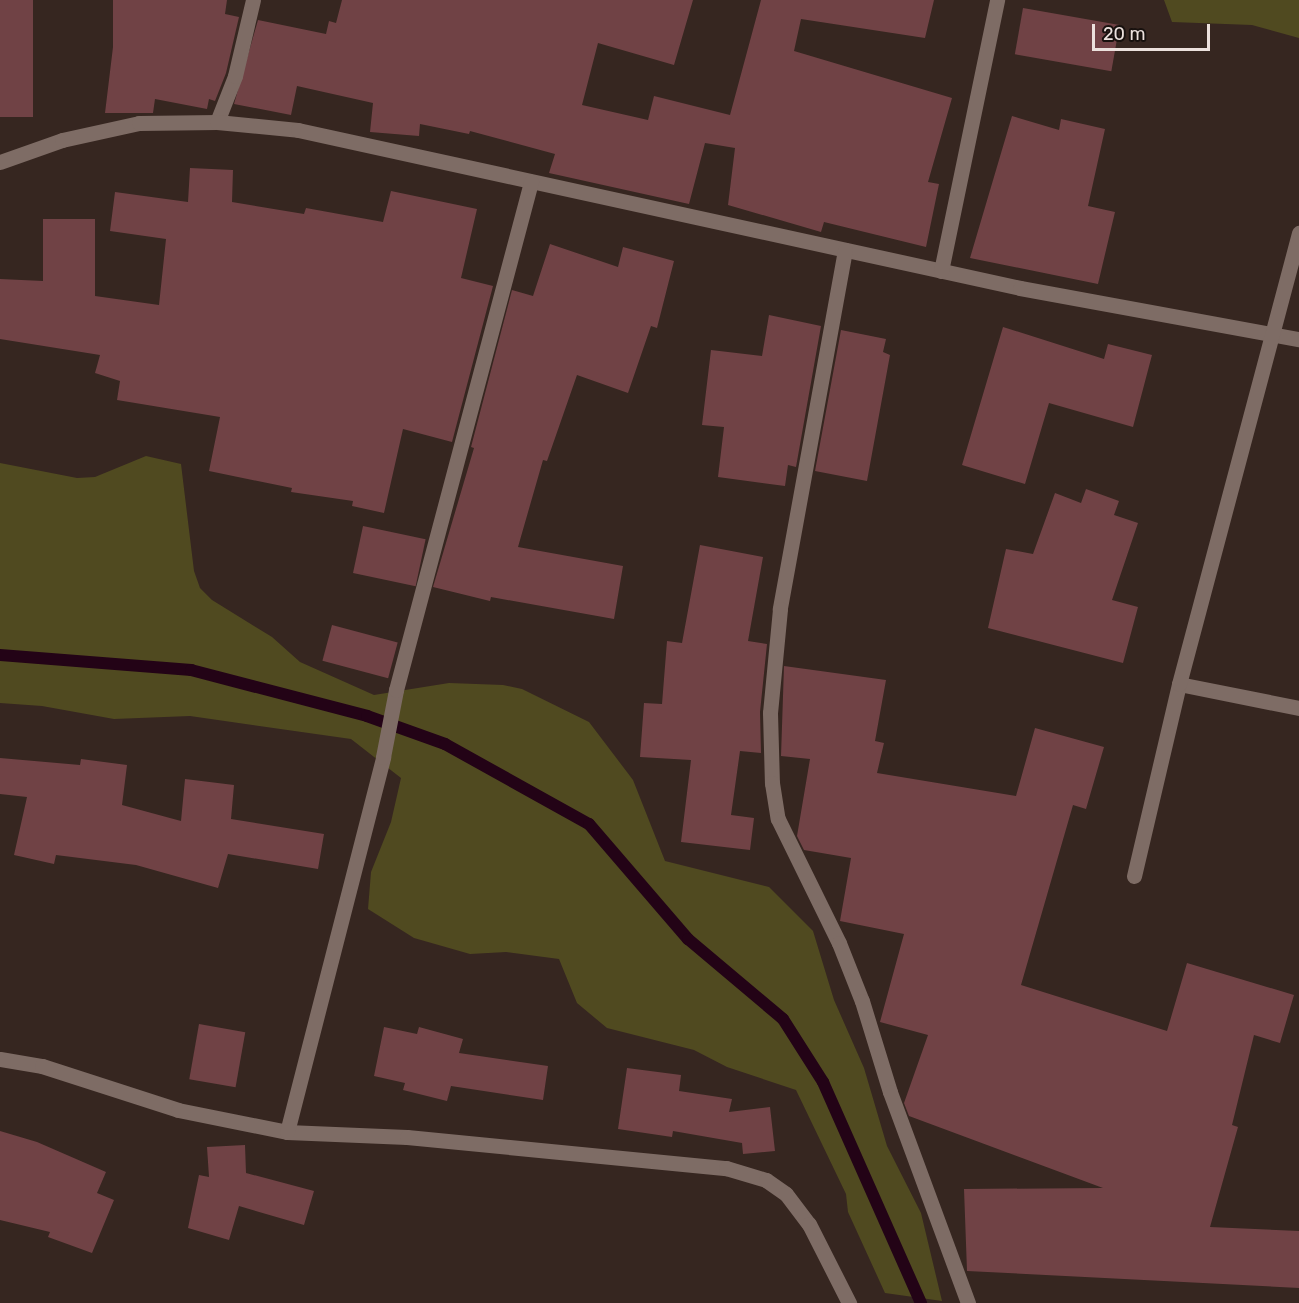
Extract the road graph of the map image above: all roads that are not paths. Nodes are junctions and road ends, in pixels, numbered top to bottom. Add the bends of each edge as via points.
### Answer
1 (253, 0) edge
2 (997, 0) edge
3 (218, 122) junction
4 (0, 162) edge
5 (531, 182) junction
6 (1299, 233) edge
7 (845, 250) junction
8 (941, 270) junction
9 (1270, 333) junction
10 (1299, 339) edge
11 (1179, 684) junction
12 (1299, 708) edge
13 (1134, 876) dead end
14 (0, 1059) edge
15 (287, 1132) junction
16 (849, 1303) edge
17 (968, 1303) edge

1 - 3 street via 236,76
2 - 8 street
3 - 4 street via 139,123 62,140
3 - 5 street via 298,129
5 - 7 street
5 - 15 street via 396,690 383,757
6 - 9 street
7 - 8 street
7 - 17 street via 780,609 770,714 772,783 778,819 862,1001 890,1092
8 - 9 street
9 - 10 street
9 - 11 street
11 - 12 street
11 - 13 street
14 - 15 street via 42,1066 178,1110
15 - 16 street via 407,1137 726,1168 766,1180 786,1194 809,1224

